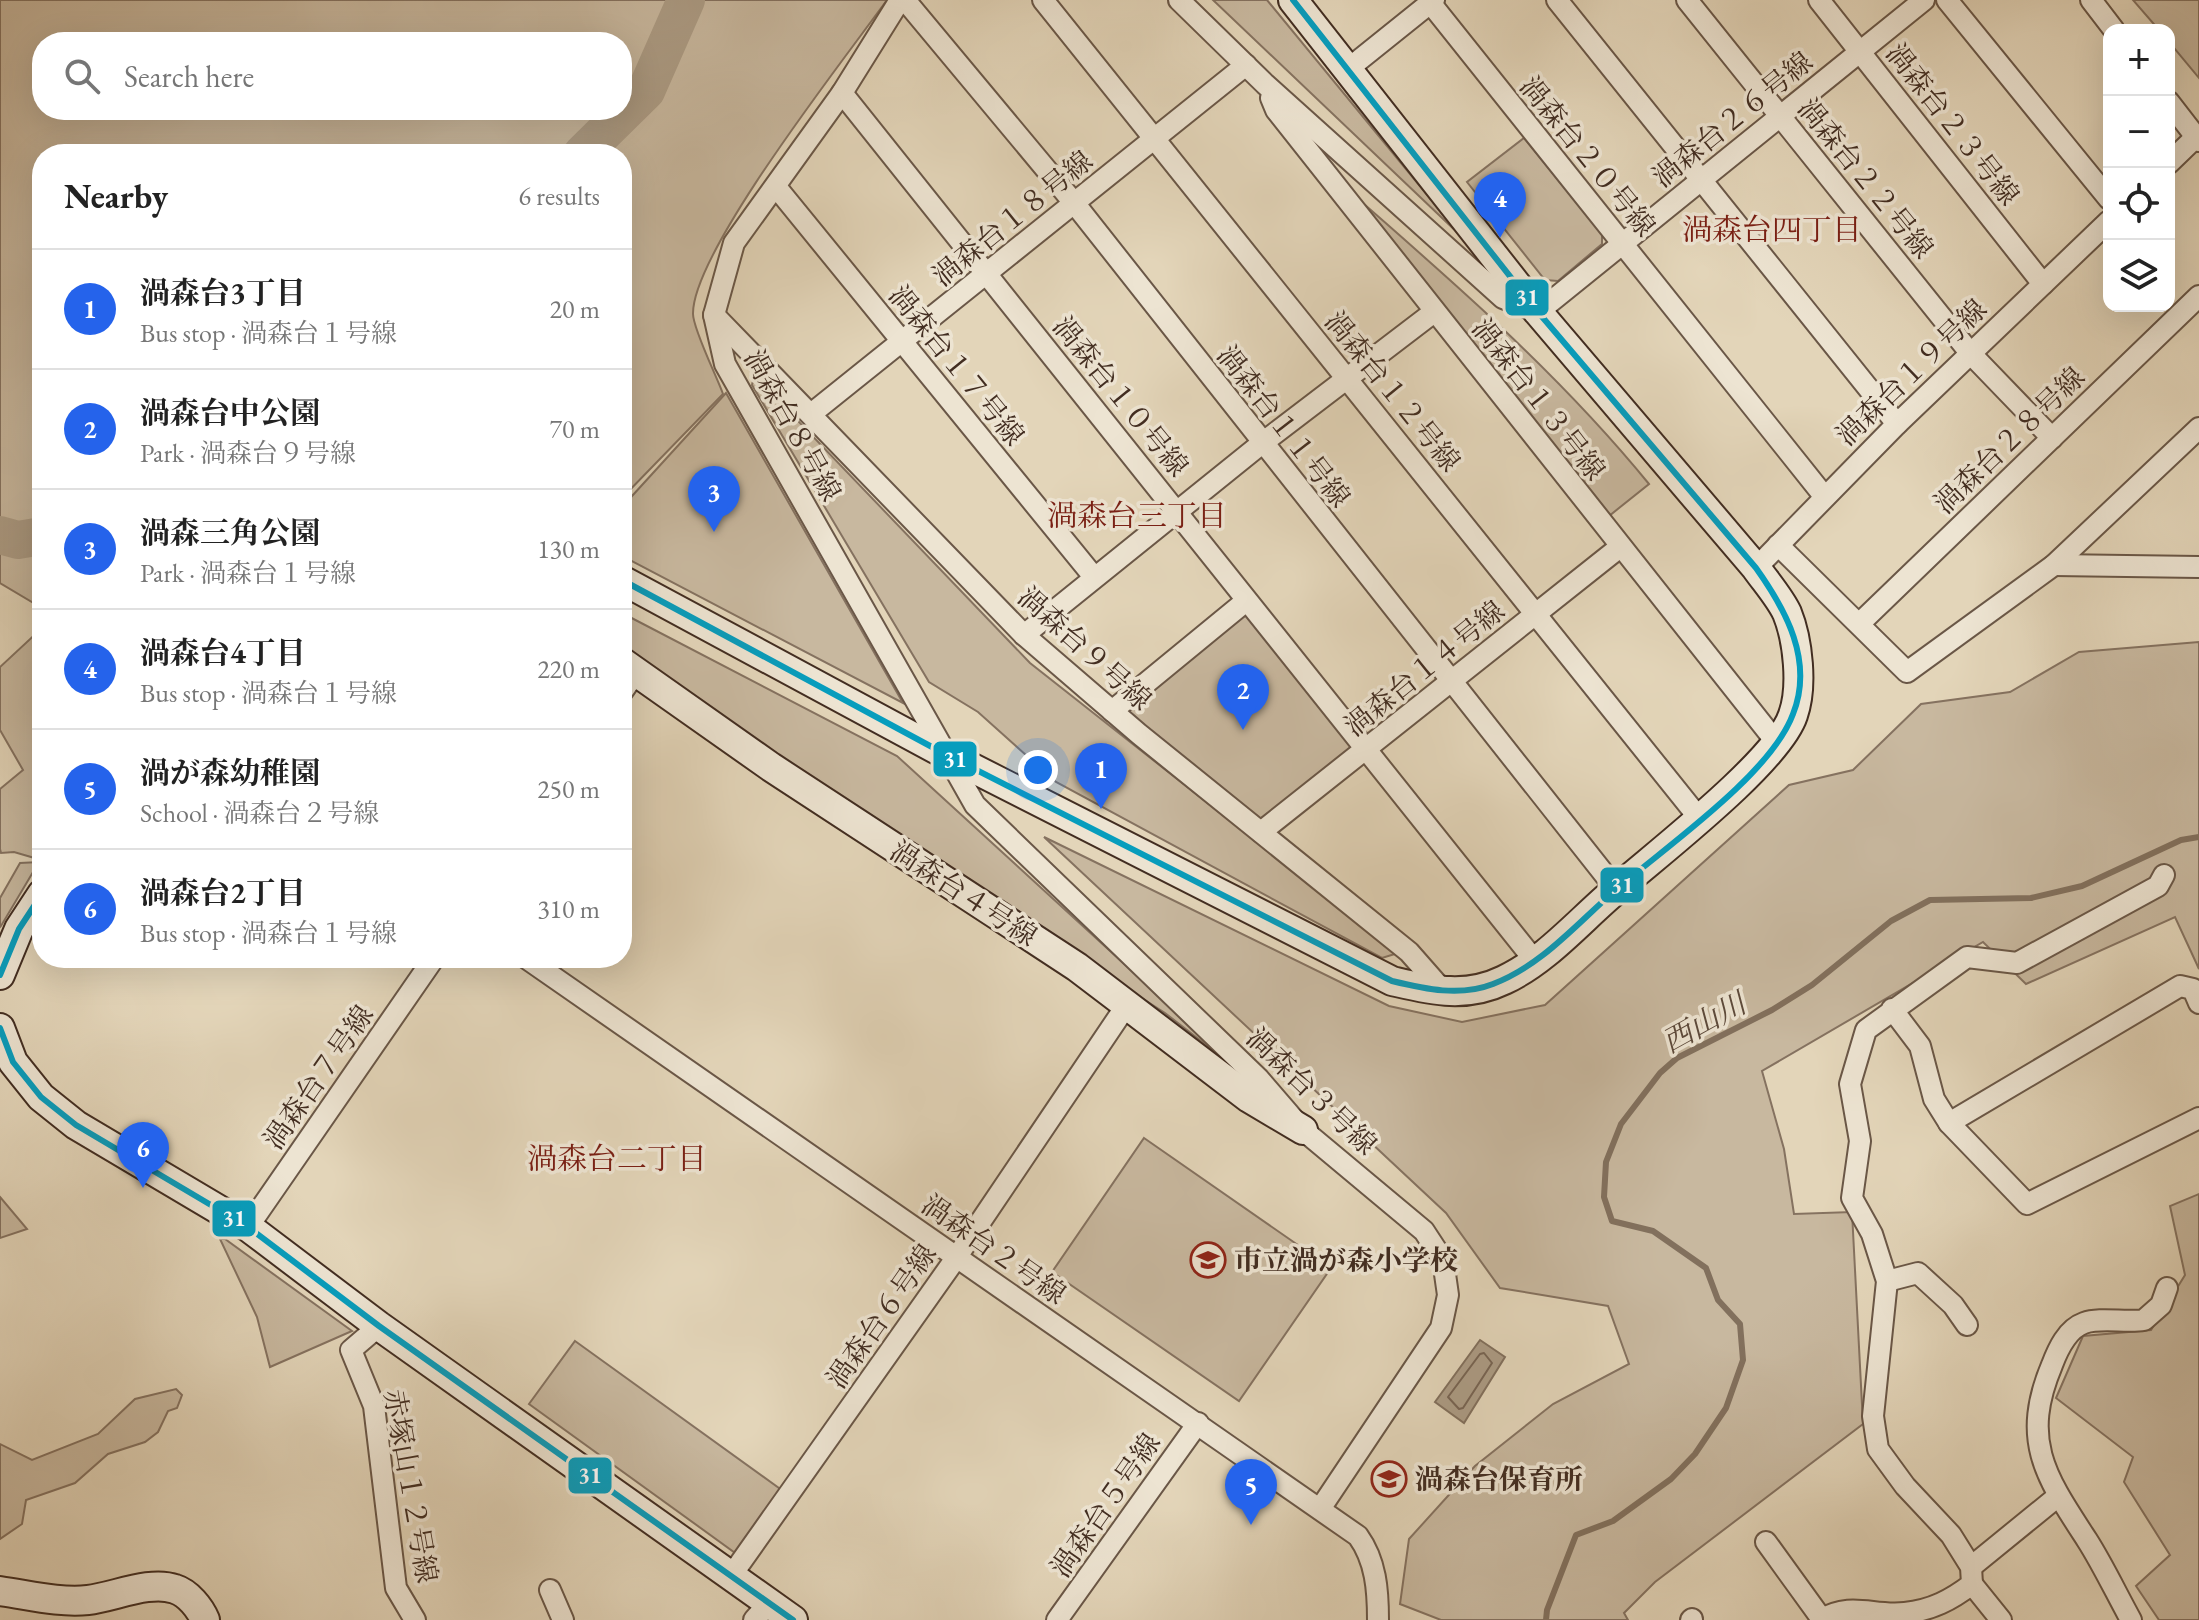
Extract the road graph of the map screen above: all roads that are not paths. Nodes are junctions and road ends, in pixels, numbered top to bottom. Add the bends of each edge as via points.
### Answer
1 (903, 0) edge
2 (1043, 0) edge
3 (1179, 0) edge
4 (1293, 0) edge
5 (1557, 0) edge
6 (1687, 0) edge
7 (1819, 0) edge
8 (1924, 0) edge
9 (1947, 0) edge
10 (2091, 0) edge
11 (1430, 1) edge
12 (2109, 24) edge
13 (1860, 52) junction
14 (1246, 65) junction
15 (1348, 69) junction
16 (1265, 84) junction
17 (842, 93) junction
18 (2175, 110) edge
19 (1781, 116) junction
20 (1156, 139) junction
21 (2197, 139) edge
22 (2175, 158) edge
23 (1702, 180) junction
24 (777, 188) junction
25 (2103, 192) edge
26 (1075, 204) junction
27 (2103, 227) edge
28 (1621, 242) junction
29 (987, 274) junction
30 (2043, 284) junction
31 (2199, 296) edge
32 (1434, 312) junction
33 (1538, 312) junction
34 (714, 315) junction
35 (902, 341) junction
36 (1971, 354) junction
37 (1347, 379) junction
38 (811, 414) junction
39 (1897, 424) junction
40 (2199, 428) edge
41 (2052, 438) junction
42 (1261, 444) junction
43 (1824, 496) junction
44 (1178, 511) junction
45 (1778, 545) junction
46 (1620, 547) junction
47 (2054, 565) junction
48 (2199, 567) edge
49 (1756, 568) junction
50 (1094, 577) junction
51 (632, 585) edge
52 (1246, 601) junction
53 (1537, 614) junction
54 (1859, 624) junction
55 (1024, 635) junction
56 (632, 678) edge
57 (1452, 683) junction
58 (1112, 711) junction
59 (1777, 743) junction
60 (1366, 751) junction
61 (945, 754) junction
62 (1699, 818) junction
63 (1261, 832) junction
64 (2164, 875) dead end
65 (1616, 889) junction
66 (32, 909) edge
67 (1535, 961) junction
68 (427, 968) edge
69 (540, 968) edge
70 (0, 975) edge
71 (1445, 993) junction
72 (2199, 1003) edge
73 (1126, 1006) junction
74 (1892, 1009) junction
75 (0, 1028) edge
76 (2199, 1118) edge
77 (1949, 1123) junction
78 (1303, 1130) junction
79 (248, 1227) junction
80 (956, 1258) junction
81 (1887, 1281) junction
82 (2167, 1288) dead end
83 (1967, 1325) dead end
84 (379, 1326) junction
85 (1198, 1423) junction
86 (2057, 1497) junction
87 (1320, 1509) junction
88 (1766, 1542) dead end
89 (1972, 1575) junction
90 (731, 1576) junction
91 (550, 1590) dead end
92 (0, 1591) edge
93 (762, 1611) edge
94 (1905, 1617) edge
95 (1820, 1619) edge
96 (205, 1620) edge
97 (415, 1620) edge
98 (563, 1620) edge
99 (793, 1620) edge
100 (1057, 1620) edge
101 (1378, 1620) edge
102 (2001, 1620) edge
103 (2131, 1620) edge

1 - 17 street, 渦森台８号線
1 - 26 street, 渦森台１１号線
2 - 20 street, 渦森台１２号線
3 - 14 street
4 - 15 street
5 - 23 street
6 - 19 street, 渦森台２２号線
7 - 13 street, 渦森台２３号線
8 - 13 street, 渦森台２６号線
9 - 25 street
10 - 12 street
11 - 15 street
11 - 28 street, 渦森台２０号線
13 - 19 street, 渦森台２６号線
13 - 30 street, 渦森台２３号線
14 - 16 street
14 - 20 street, 渦森台１８号線
15 - 33 street
16 - 32 street, 渦森台１３号線 via 1276,110
16 - 33 street via 1503,298
17 - 24 street, 渦森台８号線
17 - 29 street, 渦森台１０号線
18 - 21 street
19 - 23 street, 渦森台２６号線
19 - 36 street, 渦森台２２号線
20 - 26 street, 渦森台１８号線
20 - 37 street, 渦森台１２号線
21 - 22 street
23 - 28 street, 渦森台２６号線
23 - 39 street
24 - 34 street, 渦森台８号線 via 734,243
24 - 35 street, 渦森台１７号線
26 - 29 street, 渦森台１８号線
26 - 42 street, 渦森台１１号線
27 - 30 street, 渦森台１９号線
28 - 33 street, 渦森台２６号線
28 - 43 street, 渦森台２０号線
29 - 35 street, 渦森台１８号線
29 - 44 street, 渦森台１０号線
30 - 36 street, 渦森台１９号線
31 - 41 street, 渦森台２８号線
32 - 37 street
32 - 46 street, 渦森台１３号線
33 - 49 street
34 - 38 street, 渦森台９号線
34 - 61 street, 渦森台８号線 via 725,364
35 - 38 street, 渦森台１８号線
35 - 50 street, 渦森台１７号線
36 - 39 street, 渦森台１９号線
36 - 41 street, 渦森台２２号線
37 - 42 street
37 - 53 street, 渦森台１２号線
38 - 55 street, 渦森台９号線
39 - 43 street, 渦森台１９号線
40 - 47 street
41 - 54 street, 渦森台２８号線
42 - 44 street
42 - 57 street, 渦森台１１号線
43 - 45 street, 渦森台１９号線
44 - 50 street
44 - 52 street, 渦森台１０号線
45 - 49 street, 渦森台１９号線
45 - 54 street
46 - 53 street, 渦森台１４号線
46 - 59 street, 渦森台１３号線
47 - 48 street
47 - 54 street via 1907,672
49 - 59 street via 1787,613 1795,650 1798,687 1793,716
50 - 55 street
51 - 61 street
52 - 58 street
52 - 60 street, 渦森台１０号線
53 - 57 street, 渦森台１４号線
53 - 62 street, 渦森台１２号線
55 - 58 street, 渦森台９号線
56 - 73 street, 渦森台４号線 via 1077,967
57 - 60 street, 渦森台１４号線
57 - 65 street, 渦森台１１号線
58 - 63 street, 渦森台９号線
59 - 62 street
60 - 63 street, 渦森台１４号線
60 - 67 street, 渦森台１０号線
61 - 71 street via 1392,981
61 - 78 street, 渦森台３号線 via 975,805 1259,1079
62 - 65 street
63 - 71 street, 渦森台９号線 via 1409,952
64 - 74 street via 2158,886 2017,963 1967,957
65 - 67 street
66 - 70 street
67 - 71 street via 1504,980 1473,991
68 - 79 street, 渦森台７号線
69 - 80 street, 渦森台２号線
72 - 77 street via 2193,989 2180,986
73 - 78 street, 渦森台４号線 via 1249,1098
73 - 80 street, 渦森台６号線
74 - 77 street via 1920,1046 1934,1099
74 - 81 street via 1866,1030 1850,1084 1860,1141 1852,1198 1872,1234
75 - 79 street via 13,1062 41,1097 76,1125
76 - 77 street via 2027,1204
78 - 87 street, 渦森台３号線 via 1424,1231 1443,1260 1448,1295 1441,1328
79 - 84 street
80 - 85 street, 渦森台２号線
80 - 90 street, 渦森台６号線
81 - 83 street via 1918,1273
81 - 89 street via 1873,1416 1878,1449 1951,1535
82 - 86 street via 2161,1305 2144,1320 2086,1321 2071,1330 2053,1362 2039,1399 2039,1445
84 - 90 street
84 - 97 street, 赤塚山１２号線 via 351,1350 374,1406 396,1588
85 - 87 street, 渦森台２号線
85 - 100 street, 渦森台５号線
86 - 89 street
86 - 103 street
87 - 101 street, 渦森台２号線 via 1358,1536 1369,1552
88 - 95 street
89 - 94 street via 1945,1604
89 - 102 street
90 - 93 street
91 - 98 street
92 - 96 street via 88,1600 151,1588 175,1589 200,1608
93 - 99 street
94 - 95 street via 1853,1608

